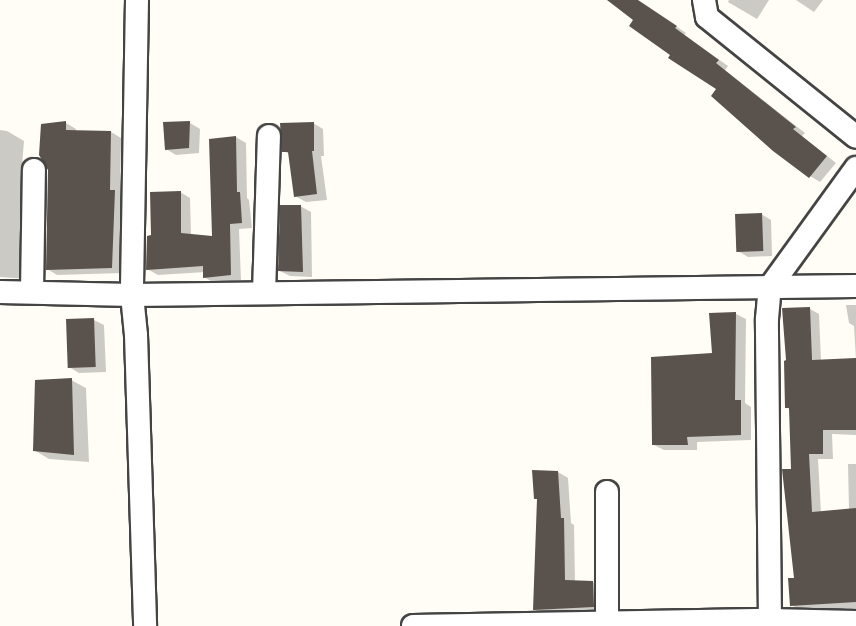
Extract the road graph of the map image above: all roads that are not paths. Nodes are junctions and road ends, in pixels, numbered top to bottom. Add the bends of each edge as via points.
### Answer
1 (137, 0) edge
2 (704, 0) edge
3 (269, 136) dead end
4 (856, 137) edge
5 (856, 168) edge
6 (34, 170) dead end
7 (856, 286) edge
8 (770, 287) junction
9 (0, 292) edge
10 (32, 292) junction
11 (264, 293) junction
12 (132, 295) junction
13 (607, 492) dead end
14 (770, 620) junction
15 (856, 622) edge
16 (607, 623) junction
17 (145, 626) edge
18 (413, 626) edge

1 - 12 street
2 - 4 street via 707,17
3 - 11 street
5 - 8 street
6 - 10 street
7 - 8 street
8 - 11 street
8 - 14 street
9 - 10 street
10 - 12 street
11 - 12 street
12 - 17 street
13 - 16 street
14 - 15 street
14 - 16 street
16 - 18 street

